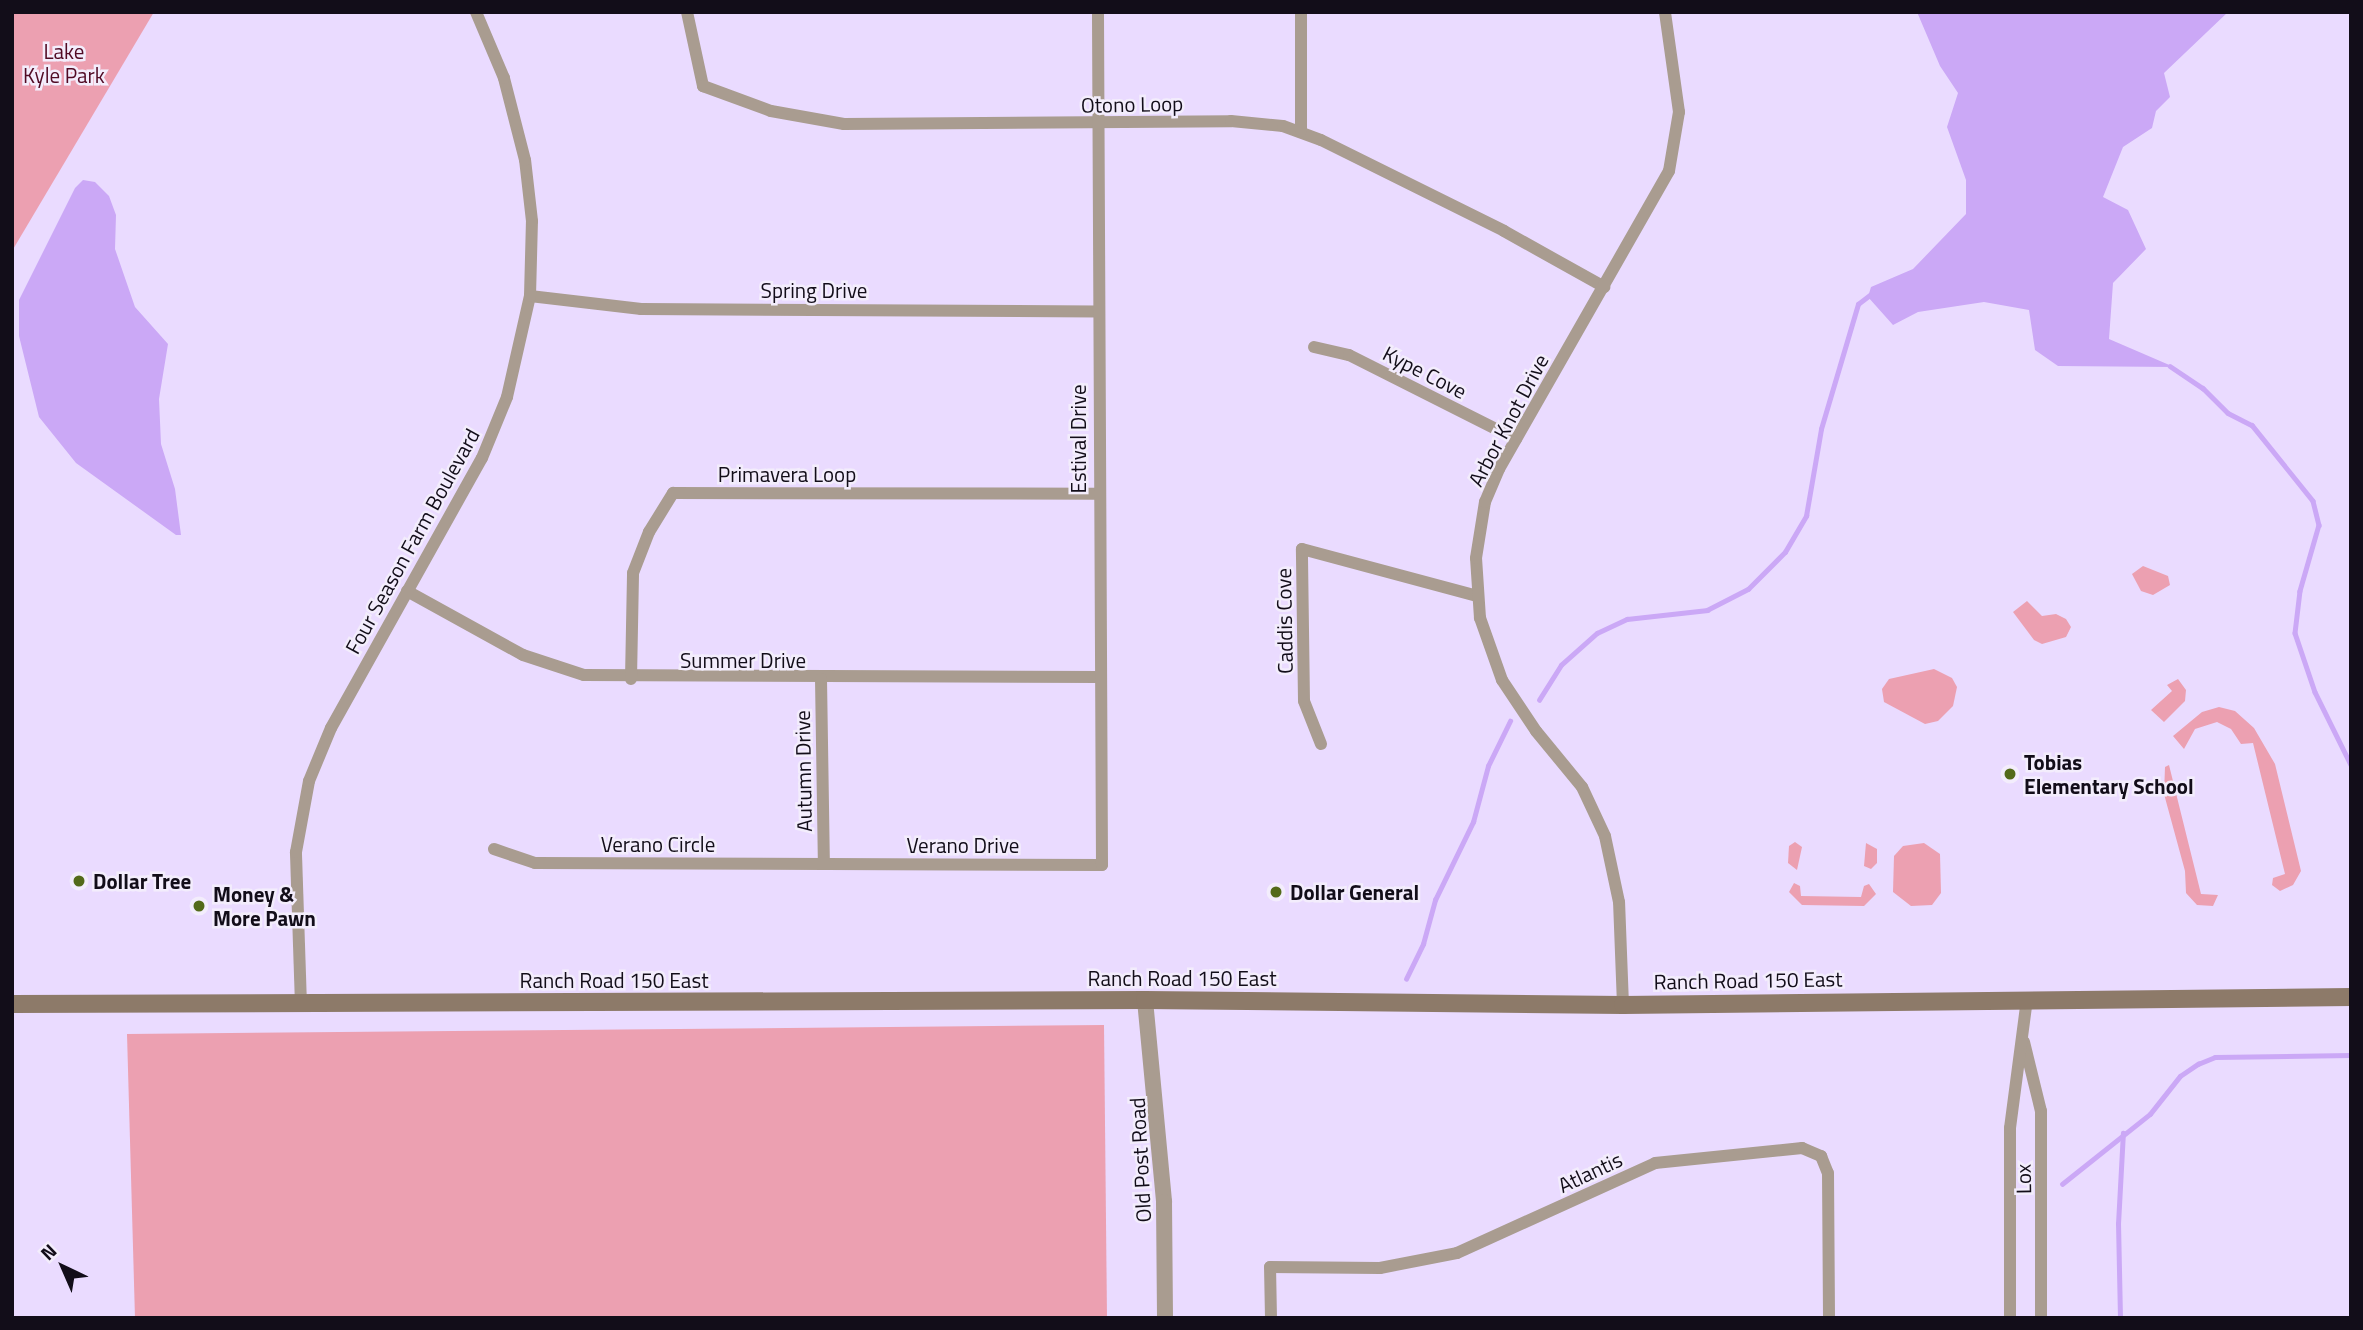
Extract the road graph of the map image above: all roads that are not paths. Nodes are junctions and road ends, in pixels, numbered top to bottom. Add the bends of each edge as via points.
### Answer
1 (476, 12) edge
2 (687, 12) edge
3 (1098, 12) edge
4 (1301, 12) edge
5 (1665, 12) edge
6 (1098, 124) junction
7 (1301, 131) junction
8 (1604, 287) junction
9 (530, 296) junction
10 (1097, 311) junction
11 (1314, 347) dead end
12 (1516, 439) junction
13 (1097, 494) junction
14 (407, 590) junction
15 (1477, 596) junction
16 (1100, 677) junction
17 (631, 679) junction
18 (821, 679) junction
19 (1321, 744) dead end
20 (494, 849) dead end
21 (824, 863) junction
22 (1101, 865) joint
23 (2351, 997) edge
24 (2027, 999) junction
25 (1145, 1000) junction
26 (12, 1004) edge
27 (301, 1004) junction
28 (1623, 1005) junction
29 (2024, 1041) junction
30 (1166, 1318) edge
31 (1271, 1318) edge
32 (1829, 1318) edge
33 (2010, 1318) edge
34 (2041, 1318) edge

1 - 9 street, Four Season Farm Boulevard via 504,78 525,160 532,221
2 - 6 street, Otono Loop via 703,86 791,116 844,124
3 - 6 street, Estival Drive
4 - 7 street
5 - 8 street, Arbor Knot Drive via 1677,90 1675,151 1660,190
6 - 7 street, Otono Loop via 1249,122
6 - 10 street, Estival Drive
7 - 8 street, Otono Loop via 1494,226
8 - 12 street, Arbor Knot Drive
9 - 10 street, Spring Drive via 642,309
9 - 14 street, Four Season Farm Boulevard via 517,364 494,430
10 - 13 street, Estival Drive
11 - 12 street, Kype Cove via 1349,355
12 - 15 street, Arbor Knot Drive via 1485,502 1476,558
13 - 16 street, Estival Drive
13 - 17 street, Primavera Loop via 673,493 649,532 633,573
14 - 17 street, Summer Drive via 546,665 584,676
14 - 27 street, Four Season Farm Boulevard via 331,728 302,807 295,866
15 - 19 street, Caddis Cove via 1302,549 1304,701
15 - 28 street, Arbor Knot Drive via 1485,639 1502,680 1582,787 1601,825 1617,880
16 - 18 street, Summer Drive
16 - 22 street, Estival Drive
17 - 18 street, Summer Drive
18 - 21 street, Autumn Drive
20 - 21 street, Verano Circle via 535,863
21 - 22 street, Verano Drive
23 - 24 main road, Ranch Road 150 East
24 - 28 main road, Ranch Road 150 East
24 - 29 street, Lox
25 - 27 main road, Ranch Road 150 East
25 - 28 main road, Ranch Road 150 East
25 - 30 street, Old Post Road via 1164,1202
26 - 27 main road, Ranch Road 150 East
29 - 33 street, Lox via 2015,1074 2010,1128
29 - 34 street, Lox via 2040,1111
31 - 32 street, Atlantis via 1270,1267 1380,1268 1457,1253 1655,1163 1802,1148 1824,1153 1828,1173

